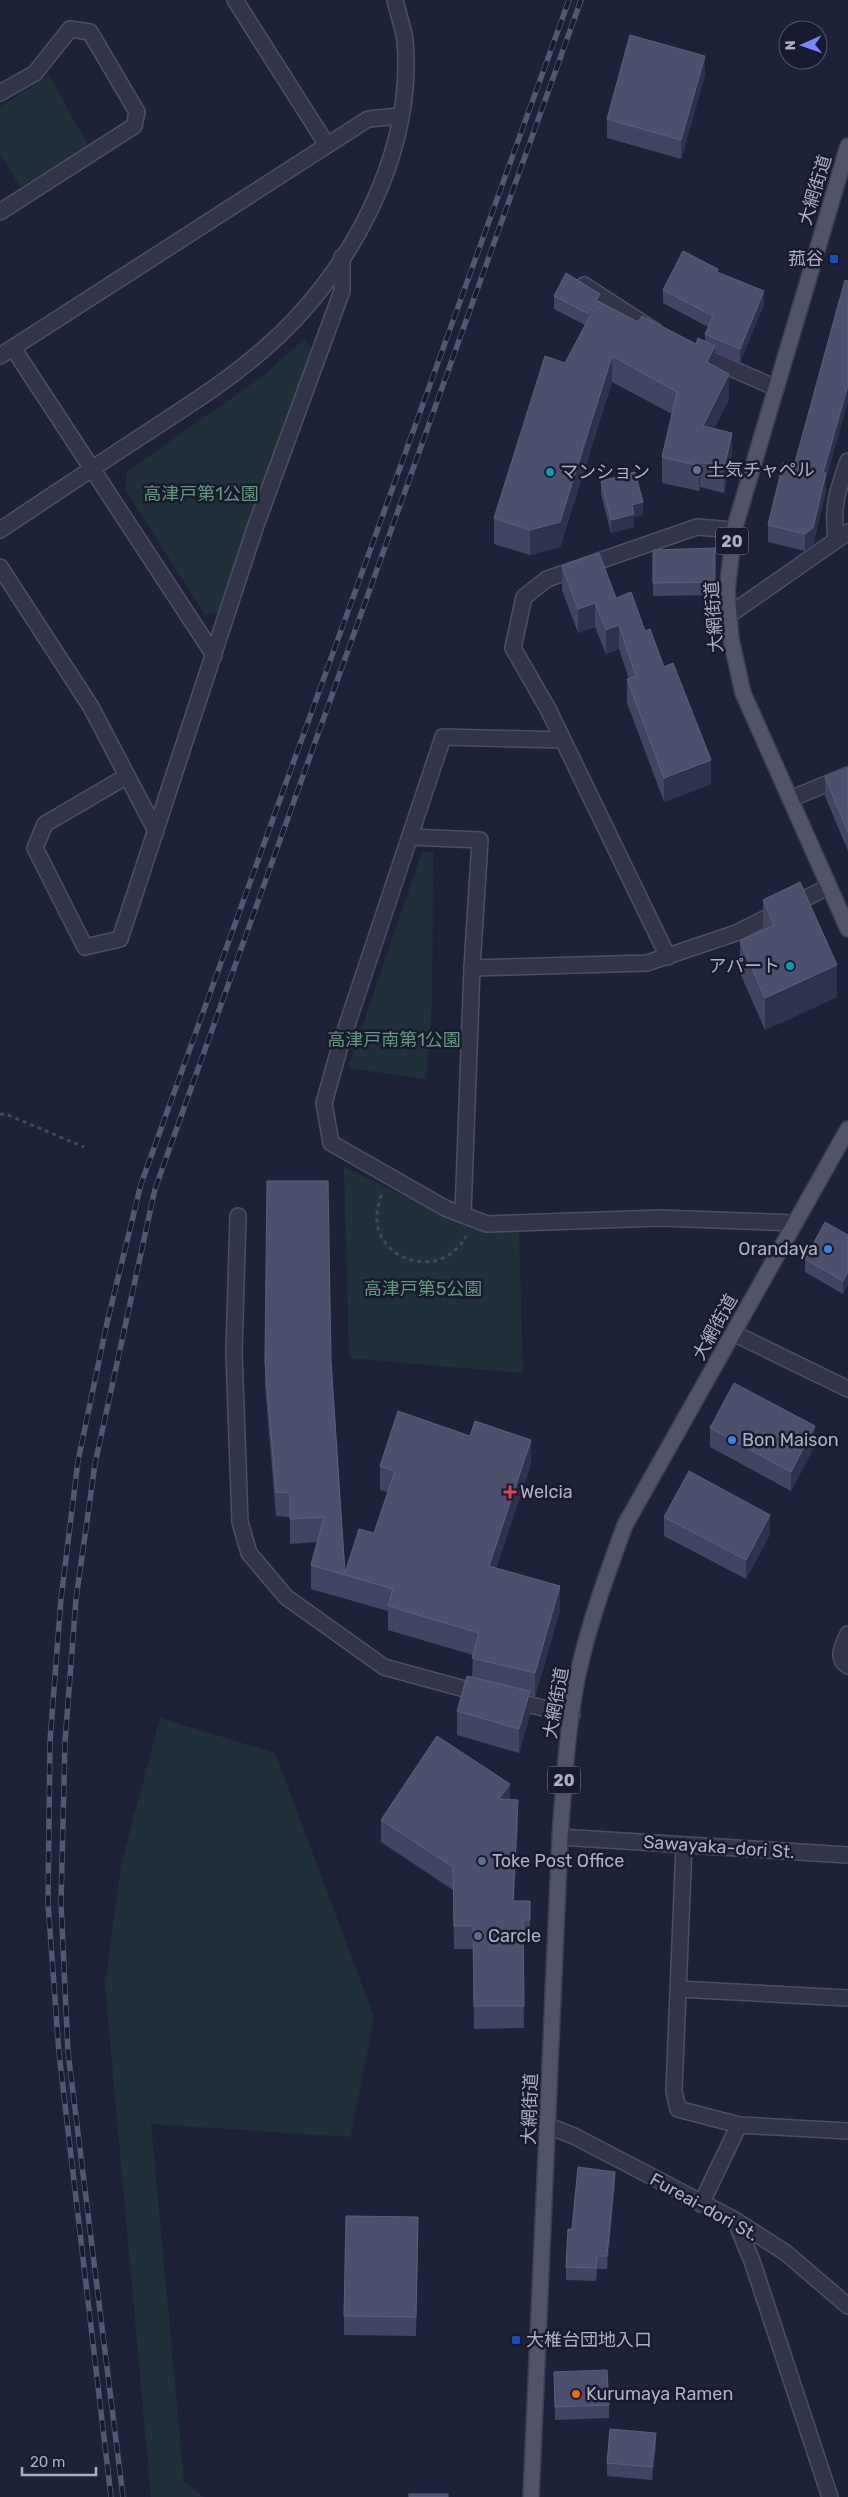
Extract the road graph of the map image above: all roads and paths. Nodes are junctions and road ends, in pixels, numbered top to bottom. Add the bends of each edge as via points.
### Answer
1 (235, 0) edge
2 (395, 0) edge
3 (0, 93) edge
4 (400, 116) junction
5 (327, 145) junction
6 (848, 146) edge
7 (0, 212) edge
8 (342, 257) junction
9 (570, 277) edge
10 (666, 338) edge
11 (682, 346) edge
12 (6, 352) edge
13 (776, 388) junction
14 (848, 461) edge
15 (91, 470) junction
16 (0, 530) edge
17 (734, 530) junction
18 (842, 536) edge
19 (0, 567) edge
20 (729, 615) junction
21 (214, 655) junction
22 (563, 740) junction
23 (848, 775) edge
24 (127, 776) junction
25 (790, 799) junction
26 (156, 830) junction
27 (410, 837) junction
28 (828, 887) junction
29 (848, 929) edge
30 (668, 957) junction
31 (472, 968) junction
32 (0, 1114) edge
33 (848, 1129) edge
34 (84, 1147) dead end
35 (394, 1179) junction
36 (238, 1216) dead end
37 (466, 1217) junction
38 (795, 1223) junction
39 (733, 1333) junction
40 (848, 1389) edge
41 (848, 1634) edge
42 (848, 1666) edge
43 (572, 1715) junction
44 (560, 1837) junction
45 (684, 1845) junction
46 (848, 1855) edge
47 (679, 1989) junction
48 (848, 1998) edge
49 (739, 2125) junction
50 (548, 2126) junction
51 (848, 2131) edge
52 (701, 2204) junction
53 (734, 2220) junction
54 (848, 2306) edge
55 (531, 2497) edge
56 (830, 2497) edge

1 - 5 street
2 - 4 street via 405,39 405,78
3 - 7 street via 35,73 70,29 90,32 137,112 134,126
4 - 5 street via 368,119
4 - 8 street via 384,178 358,235
5 - 12 street
6 - 13 main road, 大網街道 / 20
8 - 15 street via 314,298 266,348 222,383
8 - 21 street via 342,292 255,528
9 - 10 street
11 - 13 street
12 - 15 street
13 - 17 main road, 大網街道 / 20
14 - 18 street via 835,498 833,516
15 - 16 street
15 - 21 street
17 - 20 main road, 大網街道 / 20 via 727,591
17 - 22 street via 697,527 547,579 524,597 513,648
18 - 20 street
19 - 24 street via 91,707
20 - 25 main road, 大網街道 / 20 via 743,693
21 - 26 street
22 - 27 street via 443,737
22 - 30 street
23 - 25 street
24 - 26 street
24 - 26 street via 45,824 35,848 85,947 120,939
25 - 28 main road, 大網街道 / 20
27 - 31 street via 480,840
27 - 35 street via 324,1103 331,1144
28 - 29 main road, 大網街道 / 20
28 - 30 street via 736,933
30 - 31 street via 647,963
31 - 37 street
32 - 34 path
33 - 38 main road, 大網街道 / 20
35 - 37 street
35 - 37 path via 381,1195 376,1215 381,1236 393,1252 411,1262 432,1263 451,1255 465,1239
36 - 43 street via 234,1361 240,1522 249,1554 286,1597 384,1667
37 - 38 street via 487,1224 660,1218
38 - 39 main road, 大網街道 / 20
39 - 40 street
39 - 43 main road, 大網街道 / 20 via 625,1526 599,1595 578,1674
41 - 42 street via 840,1649 841,1658
43 - 44 main road, 大網街道 / 20
44 - 45 street, Sawayaka-dori St.
44 - 50 main road, 大網街道 / 20
45 - 46 street, Sawayaka-dori St.
45 - 47 street
47 - 48 street
47 - 49 street via 674,2091 678,2109
49 - 51 street
49 - 52 street
50 - 52 street, Fureai-dori St. via 574,2136
50 - 55 main road, 大網街道 / 20
52 - 53 street, Fureai-dori St.
53 - 54 street, Fureai-dori St. via 786,2253
53 - 56 street via 752,2261

